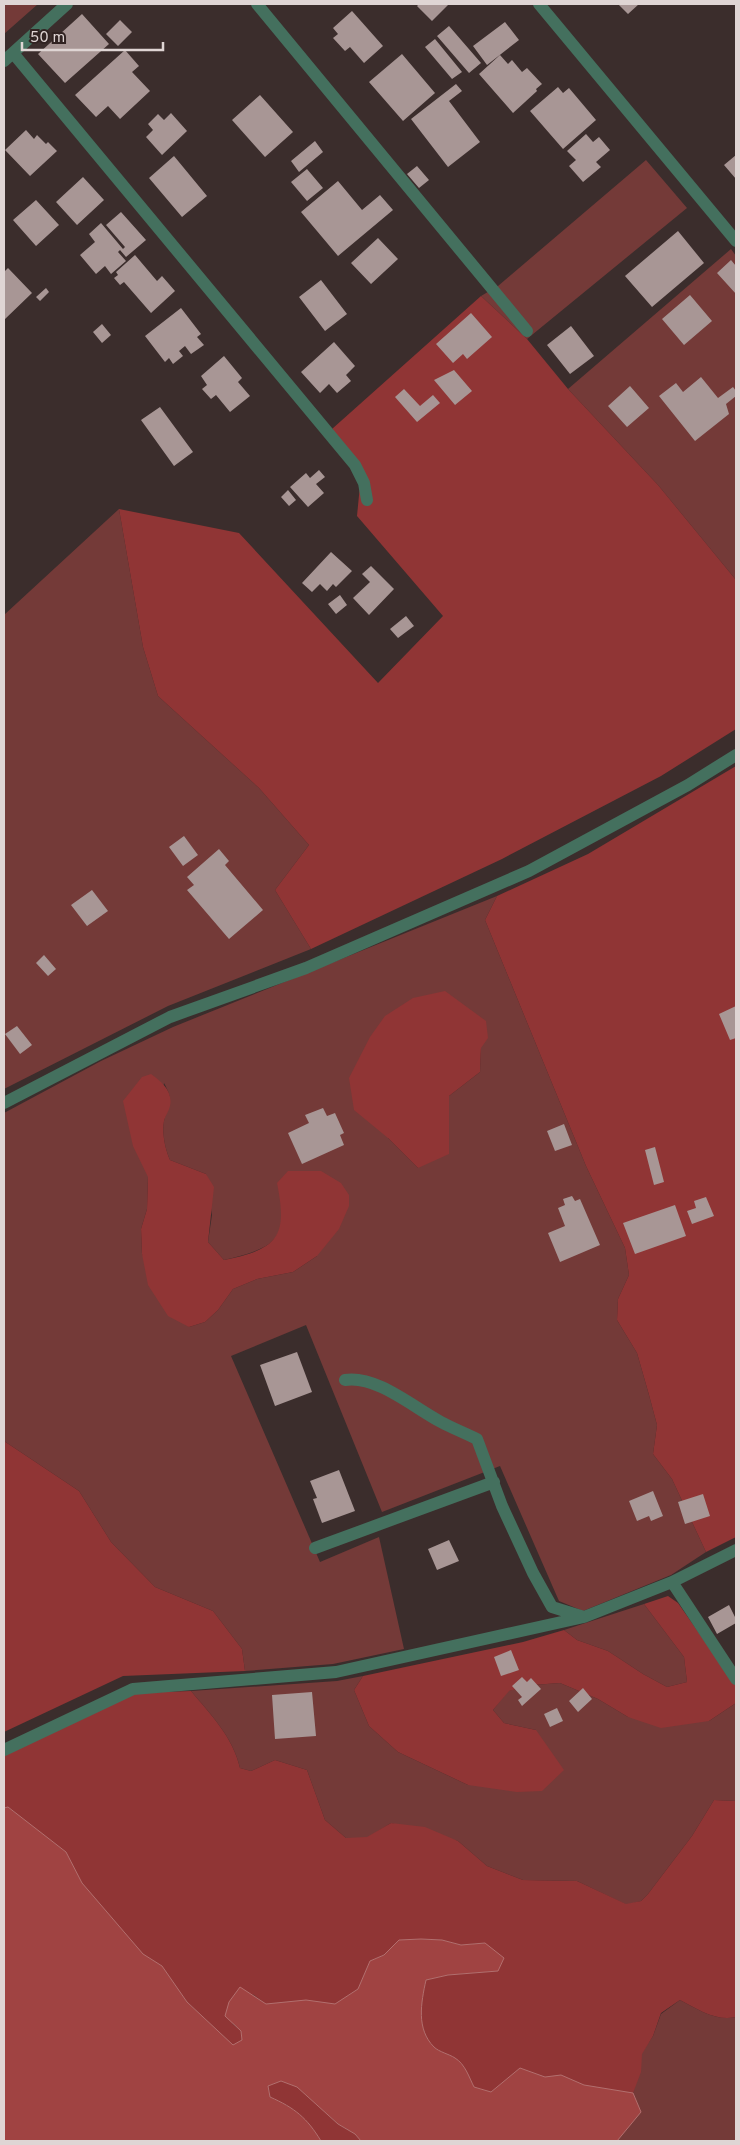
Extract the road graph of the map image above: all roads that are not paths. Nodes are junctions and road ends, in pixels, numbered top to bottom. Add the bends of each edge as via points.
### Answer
1 (66, 4) edge
2 (257, 4) edge
3 (539, 4) edge
4 (8, 57) edge
5 (736, 241) edge
6 (526, 331) dead end
7 (367, 500) dead end
8 (736, 755) edge
9 (4, 1103) edge
10 (345, 1380) dead end
11 (494, 1482) junction
12 (315, 1548) dead end
13 (736, 1550) edge
14 (672, 1582) junction
15 (584, 1617) junction
16 (736, 1679) edge
17 (4, 1750) edge

1 - 4 street
2 - 6 street
3 - 5 street
4 - 7 street via 355,464 364,483
8 - 9 street via 688,785 529,870 306,968 170,1017
10 - 11 street via 356,1378 394,1393 440,1422 477,1438
11 - 12 street
11 - 15 street via 533,1573 552,1607
13 - 14 street
14 - 15 street
14 - 16 street
15 - 17 street via 336,1672 132,1688

